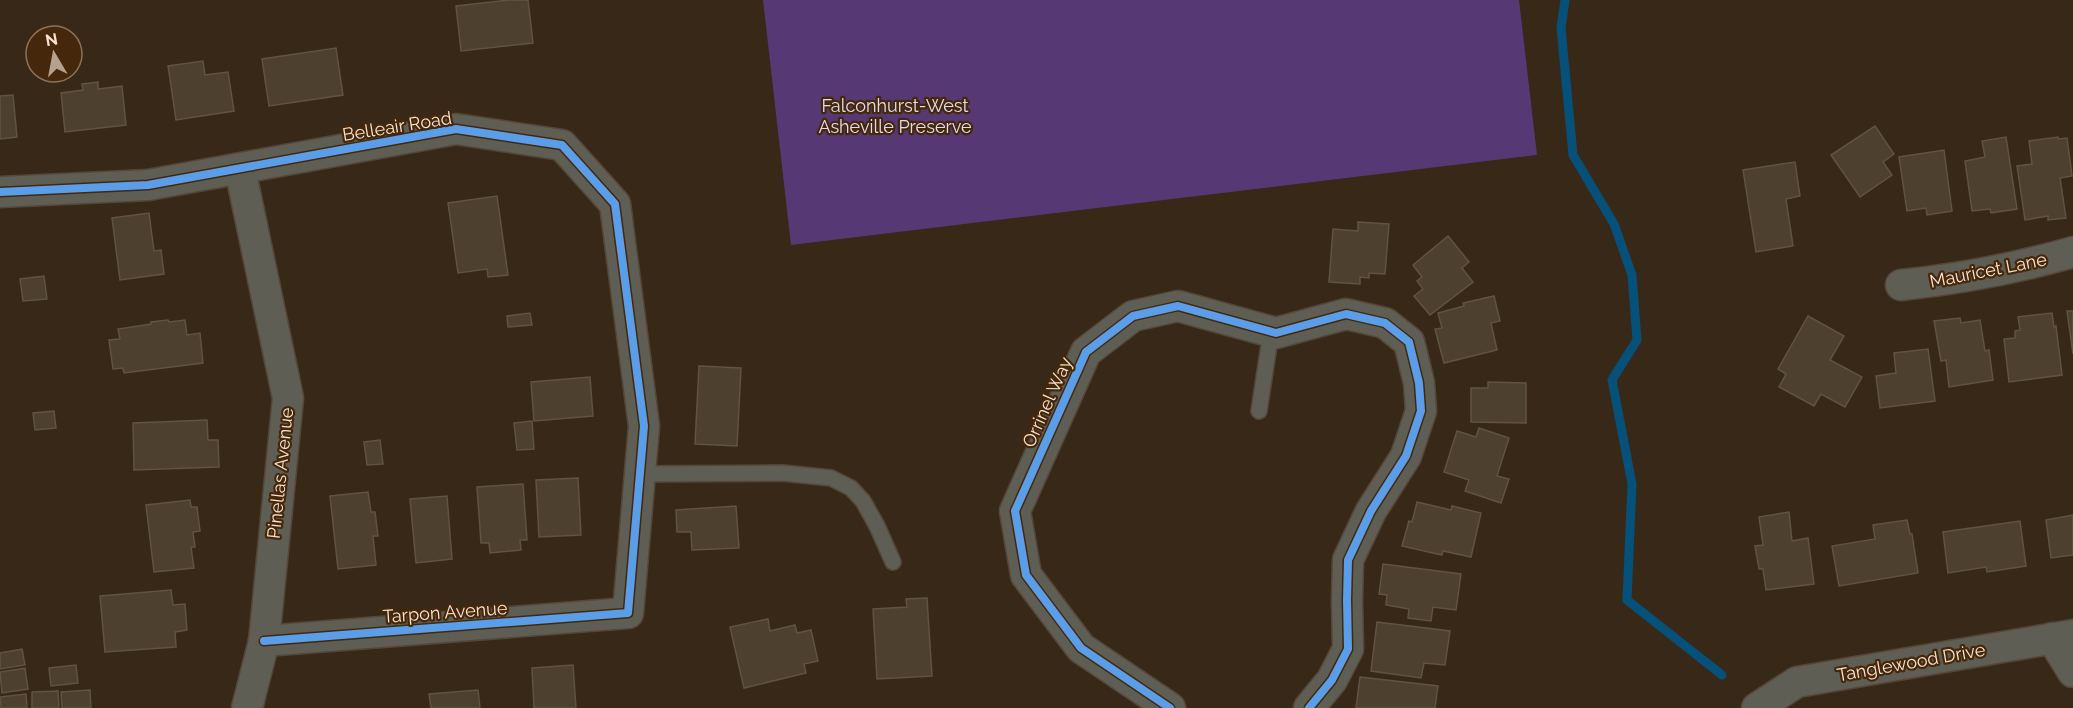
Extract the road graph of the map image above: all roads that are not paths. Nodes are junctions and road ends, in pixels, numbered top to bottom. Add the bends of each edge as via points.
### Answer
1 (240, 169) junction
2 (0, 192) edge
3 (2073, 252) edge
4 (1901, 285) dead end
5 (1271, 332) junction
6 (1259, 411) dead end
7 (638, 474) junction
8 (893, 562) dead end
9 (628, 613) joint
10 (2063, 636) edge
11 (264, 641) junction
12 (2073, 672) edge
13 (247, 708) edge
14 (1170, 708) edge
15 (1309, 708) edge
16 (1756, 708) edge

1 - 2 street, Belleair Road via 148,185
1 - 7 street, Belleair Road via 456,129 562,146 615,204 644,426
1 - 11 street, Pinellas Avenue via 288,398
3 - 4 street, Mauricet Lane via 1943,281
5 - 6 lane
5 - 14 street, Orrinel Way via 1178,306 1133,316 1086,352 1015,511 1026,575 1081,648
5 - 15 street, Orrinel Way via 1346,314 1385,323 1409,342 1419,383 1421,411 1406,456 1371,511 1348,560 1348,649 1332,680
7 - 8 lane via 783,473 831,478 851,488 862,501
7 - 9 street, Belleair Road
9 - 11 street, Tarpon Avenue
10 - 12 street
10 - 16 street, Tanglewood Drive via 1797,682
11 - 13 street, Pinellas Avenue

